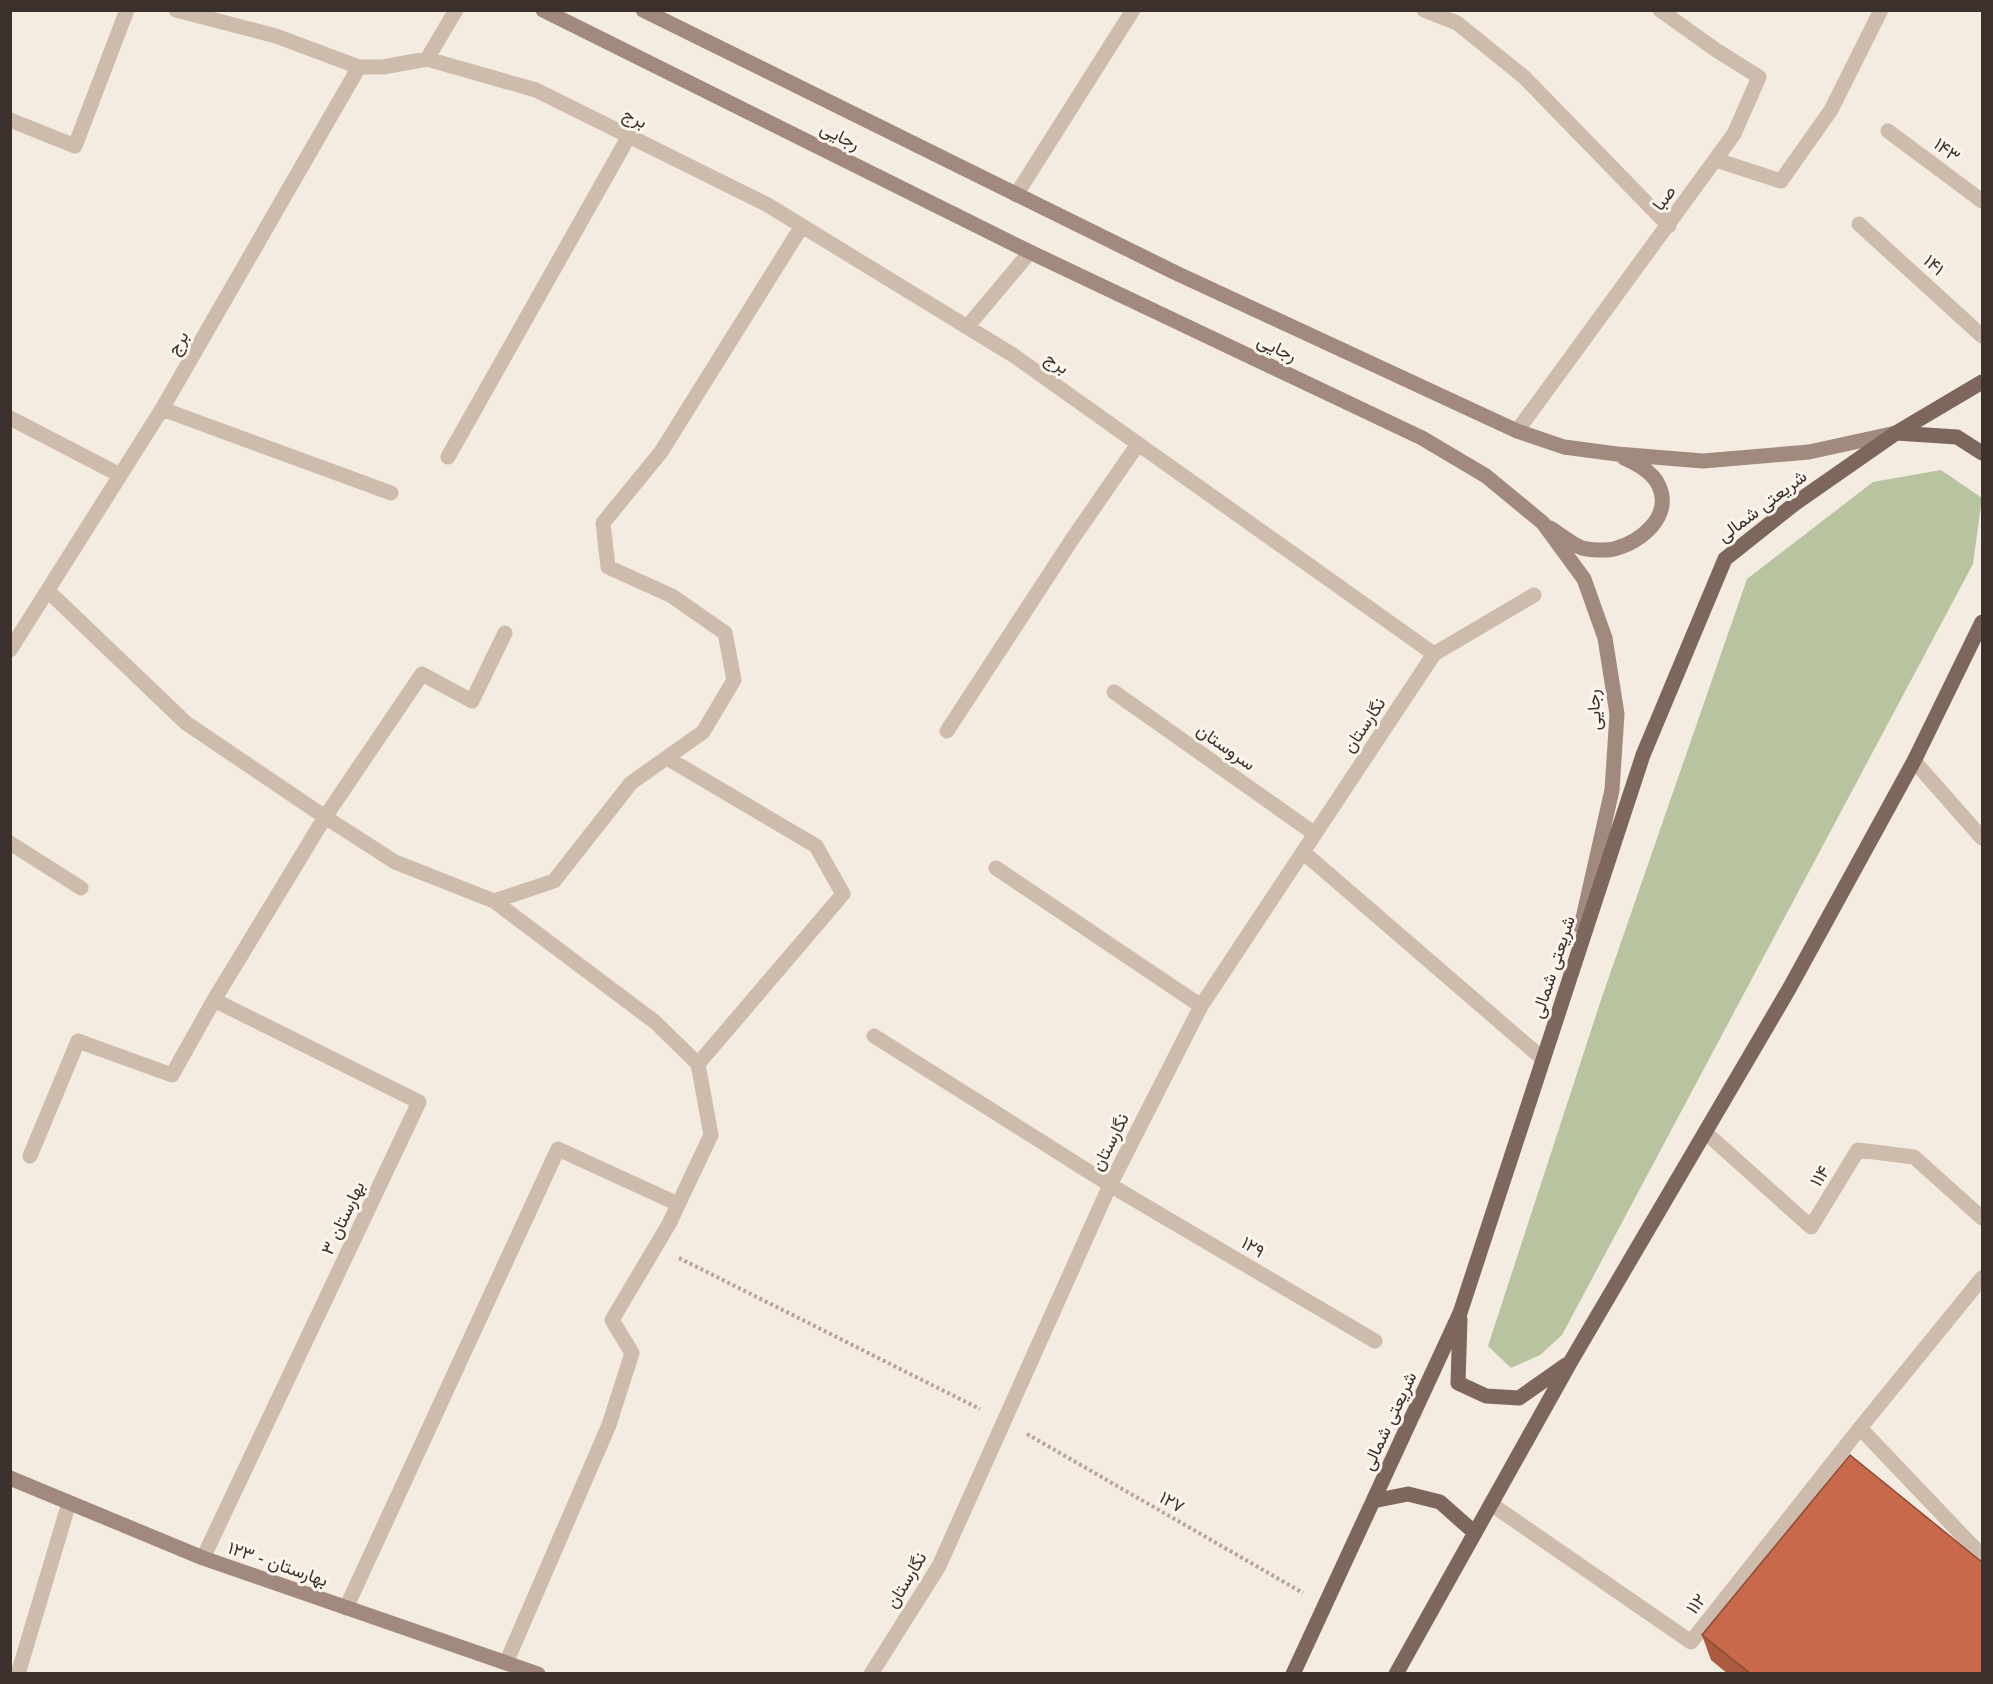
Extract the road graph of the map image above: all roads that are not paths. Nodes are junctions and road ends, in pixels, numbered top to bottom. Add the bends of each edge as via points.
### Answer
1 (128, 10) edge
2 (176, 10) edge
3 (456, 10) edge
4 (543, 10) edge
5 (643, 10) edge
6 (1134, 10) edge
7 (1424, 10) edge
8 (1660, 10) edge
9 (1881, 10) edge
10 (427, 59) junction
11 (359, 67) junction
12 (10, 120) edge
13 (1888, 131) dead end
14 (629, 136) junction
15 (1716, 160) junction
16 (1016, 195) junction
17 (1983, 201) edge
18 (1859, 224) dead end
19 (802, 226) junction
20 (1669, 226) junction
21 (1030, 252) junction
22 (967, 327) junction
23 (1983, 336) edge
24 (1983, 382) edge
25 (162, 409) junction
26 (10, 418) edge
27 (1517, 431) junction
28 (1896, 433) junction
29 (1138, 444) junction
30 (1983, 453) edge
31 (1617, 454) junction
32 (448, 457) dead end
33 (120, 475) junction
34 (391, 494) dead end
35 (1543, 523) junction
36 (48, 591) junction
37 (1534, 595) dead end
38 (1983, 622) edge
39 (505, 633) dead end
40 (12, 645) edge
41 (1434, 654) junction
42 (1114, 692) dead end
43 (947, 731) dead end
44 (667, 758) junction
45 (1914, 761) junction
46 (325, 817) junction
47 (1316, 834) junction
48 (1983, 838) edge
49 (10, 843) edge
50 (1303, 852) junction
51 (996, 868) dead end
52 (81, 888) dead end
53 (494, 901) junction
54 (1567, 989) junction
55 (214, 1000) junction
56 (1201, 1006) junction
57 (874, 1036) dead end
58 (1544, 1059) junction
59 (698, 1064) junction
60 (1705, 1132) junction
61 (30, 1156) dead end
62 (1110, 1185) junction
63 (678, 1204) junction
64 (1983, 1218) edge
65 (1983, 1278) edge
66 (1460, 1313) junction
67 (1375, 1341) dead end
68 (1571, 1361) junction
69 (1860, 1428) junction
70 (10, 1478) edge
71 (1373, 1501) junction
72 (69, 1503) junction
73 (1491, 1504) junction
74 (1474, 1533) junction
75 (1983, 1556) edge
76 (203, 1558) junction
77 (346, 1608) junction
78 (506, 1663) junction
79 (18, 1674) edge
80 (537, 1674) edge
81 (871, 1674) edge
82 (1293, 1674) edge
83 (1396, 1674) edge

1 - 12 street via 75,146
2 - 11 street via 276,36
3 - 10 street
4 - 21 main road, رجایی
5 - 16 main road, رجایی
6 - 16 street
7 - 20 street via 1457,23 1524,77
8 - 15 street, صبا via 1759,77 1734,134
9 - 15 street via 1831,110 1781,181
10 - 11 street, برج
10 - 14 street, برج via 536,90
11 - 25 street, برج
13 - 17 street, ۱۴۳
14 - 19 street, برج
14 - 32 street
15 - 20 street, صبا
16 - 27 main road, رجایی
18 - 23 street, ۱۴۱
19 - 22 street, برج
19 - 44 street via 661,453 603,523 608,567 672,596 725,633 734,680 703,732
20 - 27 street, صبا
21 - 22 street
21 - 35 main road, رجایی via 1422,438 1486,476
22 - 29 street, برج
24 - 28 main road, شریعتی شمالی
25 - 33 street, برج
25 - 34 street
26 - 33 street
27 - 31 main road, رجایی via 1564,447
28 - 30 main road via 1957,437
28 - 31 main road, رجایی via 1809,453 1703,461
28 - 54 main road, شریعتی شمالی via 1797,502 1725,559 1643,755
29 - 41 street, برج
29 - 43 street
31 - 35 main road via 1644,468 1659,486 1660,516 1641,536 1612,550 1581,548
33 - 36 street, برج
35 - 54 main road, رجایی via 1584,579 1605,638 1617,714 1612,790
36 - 40 street, برج
36 - 46 street via 186,723
37 - 41 street
38 - 45 main road
39 - 46 street via 472,701 422,674
41 - 47 street, نگارستان
42 - 47 street, سروستان
44 - 53 street via 631,783 554,881
44 - 59 street via 816,846 843,894
45 - 48 street
45 - 60 main road
46 - 53 street via 395,862
46 - 55 street
47 - 50 street, نگارستان
49 - 52 street
50 - 56 street, نگارستان
50 - 58 street
51 - 56 street
53 - 59 street via 655,1022
54 - 58 main road, شریعتی شمالی
55 - 61 street via 172,1075 78,1041
55 - 76 street, بهارستان ۳ via 419,1102
56 - 62 street, نگارستان
57 - 62 street, ۱۲۹
58 - 66 main road, شریعتی شمالی
59 - 63 street via 711,1135
60 - 64 street, ۱۱۴ via 1811,1227 1858,1150 1914,1157
60 - 68 main road
62 - 67 street, ۱۲۹
62 - 81 street, نگارستان via 939,1566
63 - 77 street via 558,1149
63 - 78 street via 612,1320 632,1353 609,1425
65 - 69 street
66 - 68 main road via 1458,1383 1486,1396 1519,1398
66 - 71 main road, شریعتی شمالی
68 - 73 main road
69 - 73 street, ۱۱۲ via 1691,1642
69 - 75 street
70 - 72 main road, بهارستان - ۱۲۳
71 - 74 main road via 1408,1494 1440,1502
71 - 82 main road, شریعتی شمالی
72 - 76 main road, بهارستان - ۱۲۳
72 - 79 street
73 - 74 main road
74 - 83 main road
76 - 77 main road, بهارستان - ۱۲۳
77 - 78 main road, بهارستان - ۱۲۳
78 - 80 main road, بهارستان - ۱۲۳

